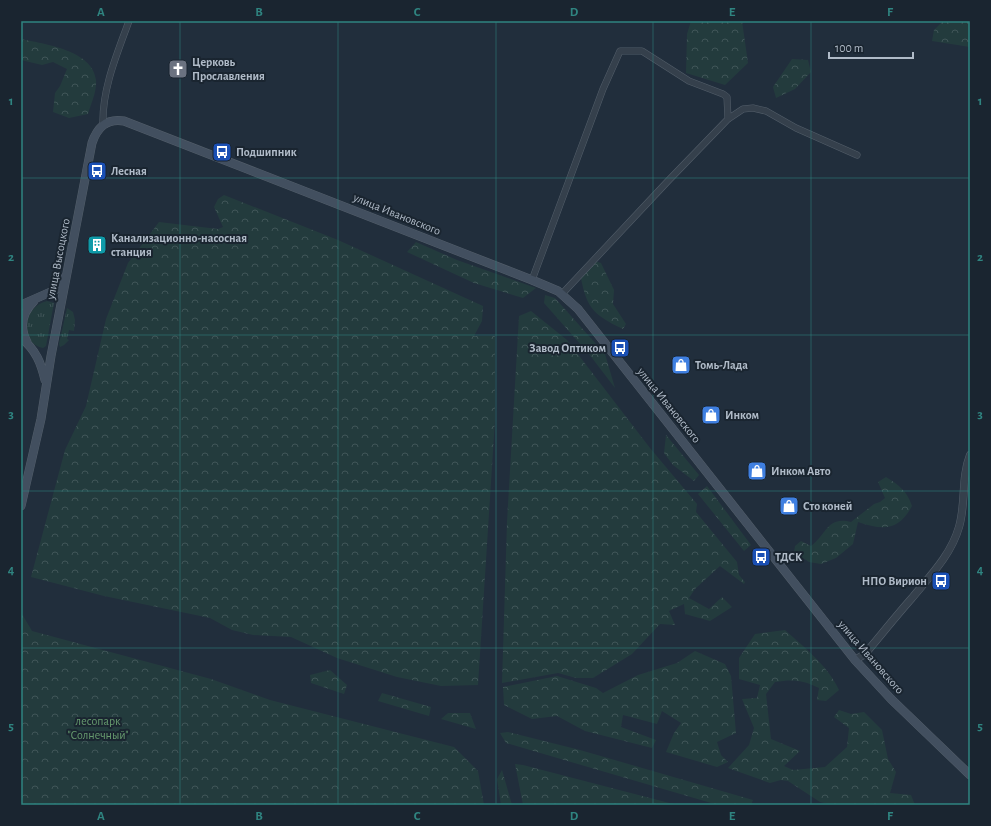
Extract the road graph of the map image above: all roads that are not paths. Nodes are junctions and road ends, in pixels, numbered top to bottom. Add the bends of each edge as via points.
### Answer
1 (129, 21) edge
2 (728, 119) junction
3 (103, 124) junction
4 (857, 155) dead end
5 (69, 270) junction
6 (532, 280) junction
7 (562, 294) junction
8 (63, 296) junction
9 (37, 299) junction
10 (21, 305) edge
11 (21, 338) edge
12 (28, 345) junction
13 (36, 352) junction
14 (51, 356) junction
15 (46, 385) junction
16 (970, 455) edge
17 (21, 506) edge
18 (855, 660) junction
19 (970, 775) edge

1 - 3 street via 105,94
2 - 4 street via 744,109 766,111 796,128
2 - 6 street via 727,97 723,94 689,81 642,51 620,51 603,89
2 - 7 street
3 - 5 main road, улица Высоцкого via 92,143
3 - 6 main road, улица Ивановского via 118,120 131,124
5 - 8 main road, улица Высоцкого
5 - 9 main road via 55,290
6 - 7 main road, улица Ивановского
7 - 18 main road, улица Ивановского via 578,309
8 - 9 main road
8 - 14 main road, улица Высоцкого
9 - 10 main road
9 - 12 main road via 29,306 22,322
11 - 12 main road
12 - 13 main road
13 - 14 main road
13 - 15 main road
14 - 15 main road, улица Высоцкого
15 - 17 main road, улица Высоцкого via 41,420
16 - 18 street via 959,526 947,553 932,575 865,654
18 - 19 main road, улица Ивановского via 891,699

